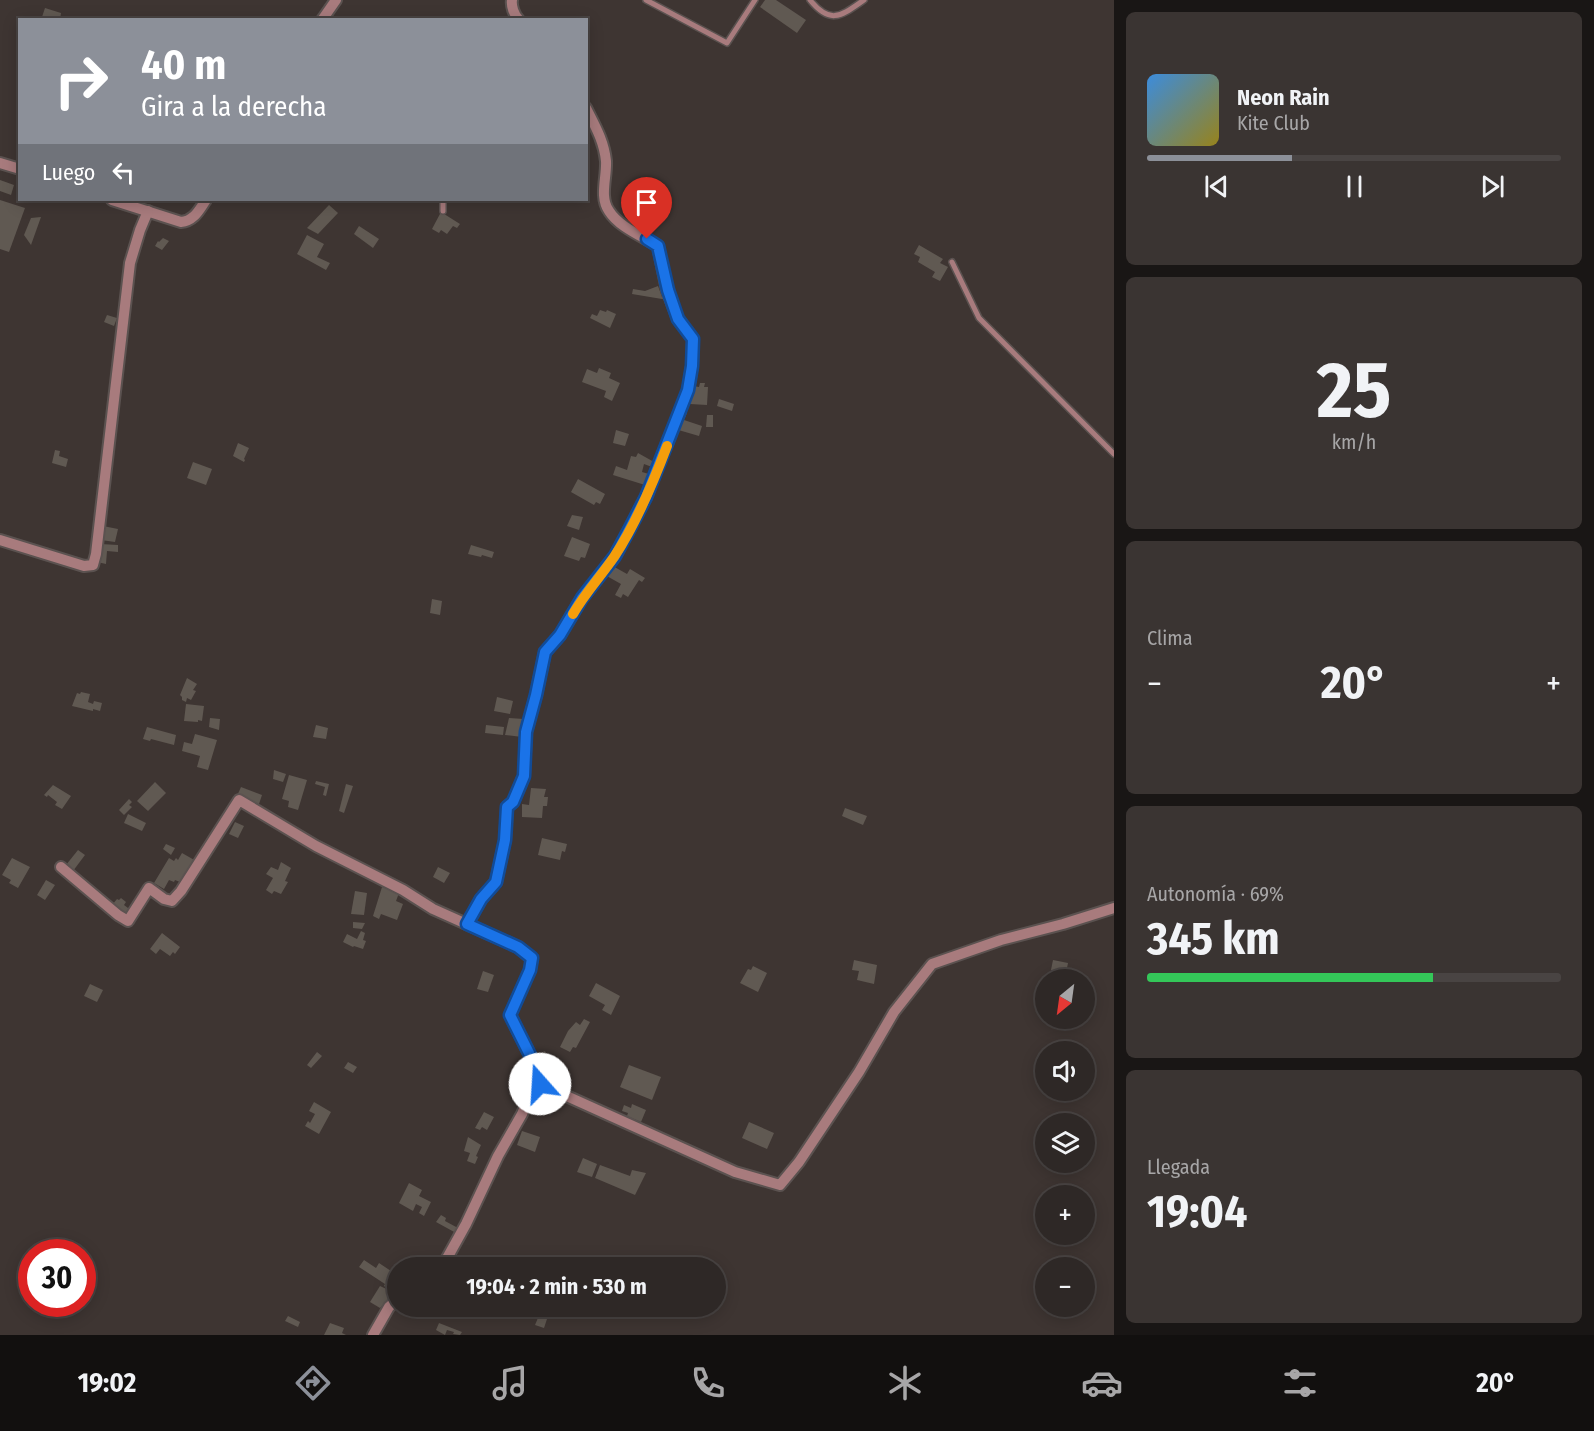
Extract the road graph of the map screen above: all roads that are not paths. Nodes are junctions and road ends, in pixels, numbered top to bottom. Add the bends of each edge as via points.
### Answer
1 (336, 0) edge
2 (512, 0) edge
3 (646, 0) edge
4 (755, 0) edge
5 (810, 0) edge
6 (864, 0) edge
7 (323, 18) edge
8 (517, 18) edge
9 (588, 112) edge
10 (0, 163) edge
11 (18, 169) edge
12 (119, 201) edge
13 (205, 201) edge
14 (443, 201) edge
15 (148, 211) junction
16 (443, 211) dead end
17 (952, 262) dead end
18 (1114, 454) edge
19 (0, 540) edge
20 (61, 867) dead end
21 (1114, 908) edge
22 (467, 924) junction
23 (540, 1084) junction
24 (448, 1257) edge
25 (387, 1310) edge
26 (373, 1335) edge

1 - 7 street
2 - 8 street
3 - 4 lane via 727,43
5 - 6 lane via 827,15 840,16
9 - 22 street via 603,141 604,204 620,223 658,246 678,319 693,339 692,366 688,390 646,497 615,556 545,652 526,732 524,776 507,807 496,882
10 - 11 street
12 - 15 street
13 - 15 street via 188,222
14 - 16 lane
15 - 19 street via 130,263 93,565 84,566
17 - 18 lane via 979,318
20 - 22 street via 128,921 149,888 172,901 238,801
21 - 23 street via 932,964 894,1012 859,1072 780,1185 735,1172
22 - 23 street via 518,947 532,958 510,1015
23 - 24 street via 531,1093
25 - 26 street

